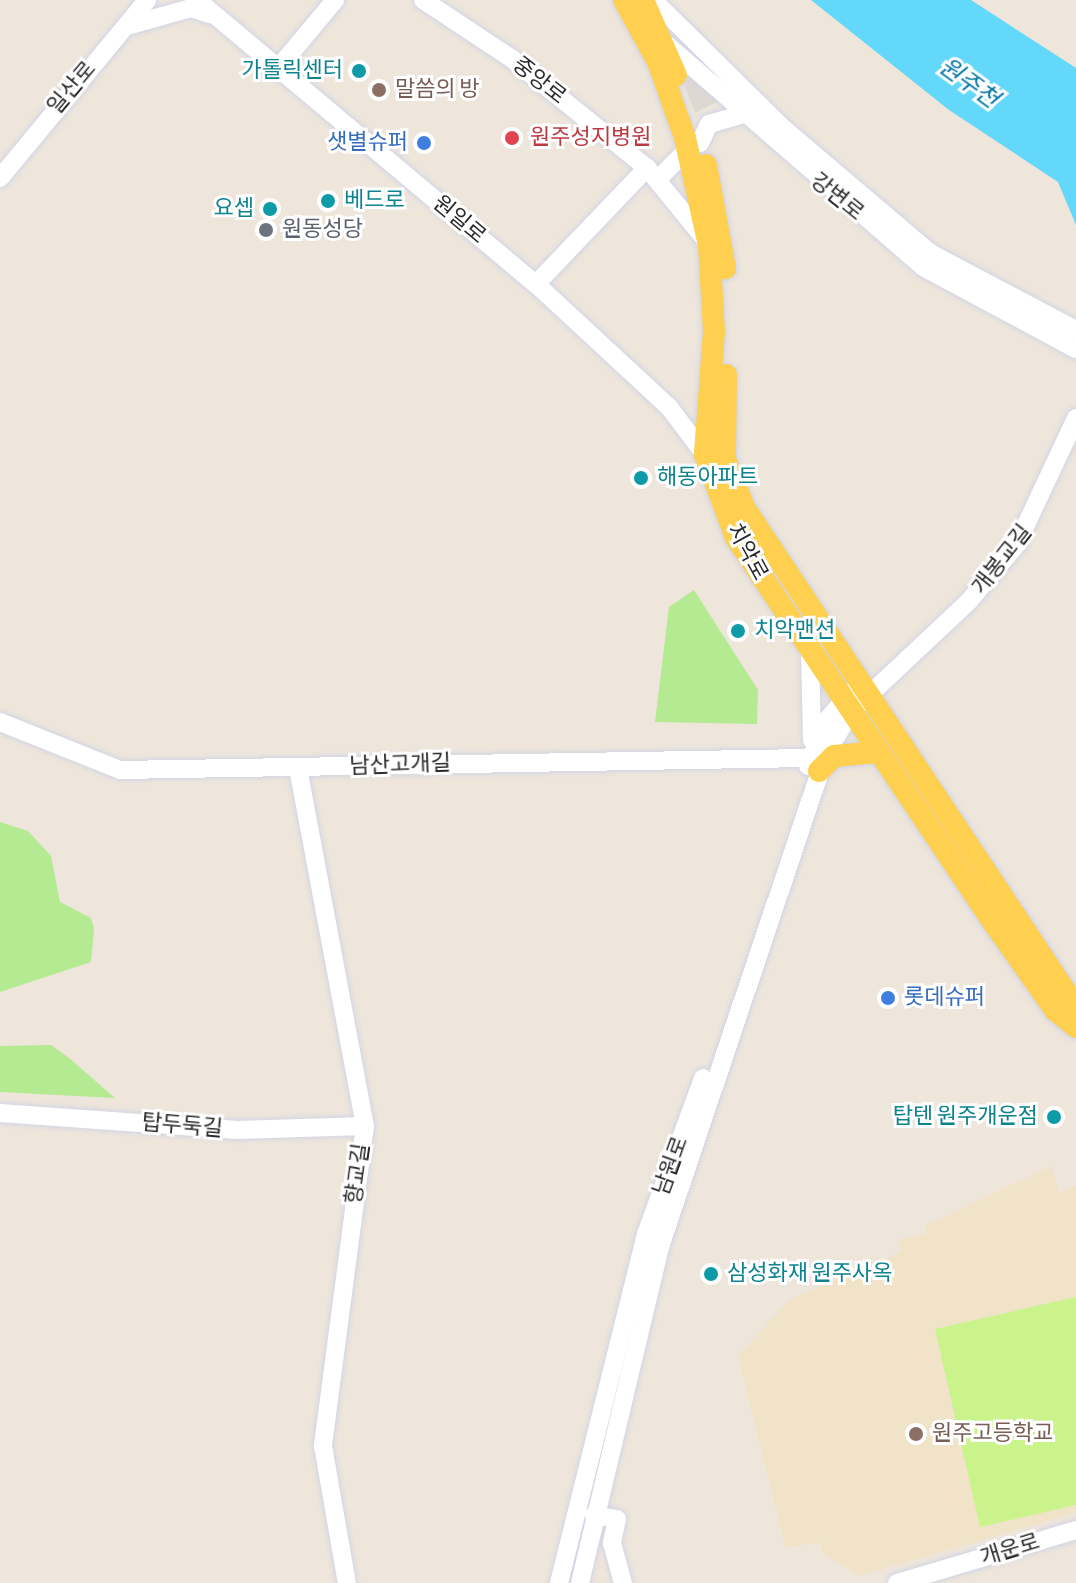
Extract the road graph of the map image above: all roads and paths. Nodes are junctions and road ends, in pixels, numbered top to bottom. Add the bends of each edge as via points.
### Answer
1 (132, 0) edge
2 (147, 0) edge
3 (197, 0) edge
4 (335, 0) edge
5 (423, 0) edge
6 (624, 0) edge
7 (633, 0) edge
8 (643, 0) edge
9 (653, 0) edge
10 (218, 17) junction
11 (121, 28) junction
12 (666, 44) junction
13 (280, 66) junction
14 (743, 114) junction
15 (694, 146) junction
16 (652, 173) junction
17 (0, 178) edge
18 (709, 245) junction
19 (536, 284) junction
20 (1076, 330) edge
21 (1076, 349) edge
22 (1076, 418) edge
23 (705, 455) junction
24 (810, 651) junction
25 (855, 698) junction
26 (0, 722) edge
27 (879, 752) junction
28 (815, 764) junction
29 (298, 768) junction
30 (1076, 1026) edge
31 (0, 1113) edge
32 (365, 1126) junction
33 (594, 1515) junction
34 (1076, 1530) edge
35 (347, 1583) edge
36 (559, 1583) edge
37 (580, 1583) edge
38 (623, 1583) edge
39 (897, 1583) edge

1 - 11 street
2 - 11 street, 일산로
3 - 10 street, 원일로
4 - 13 street
5 - 16 street, 중앙로 via 512,59
6 - 15 main road, 치악로
7 - 12 main road, 강변로
8 - 12 main road, 치악로
9 - 20 street, 강변로 via 784,129 930,253
10 - 11 street via 191,8
10 - 13 street, 원일로
11 - 17 street, 일산로
12 - 14 street, 강변로
12 - 15 main road, 치악로
13 - 19 street, 원일로
14 - 15 street via 709,124
14 - 21 street, 강변로 via 923,267
15 - 16 street
15 - 18 main road, 치악로
15 - 25 main road, 치악로 via 723,231 725,459 733,483
16 - 18 street, 중앙로
16 - 19 street
18 - 23 main road, 치악로 via 714,347
19 - 23 street, 원일로 via 669,407
22 - 25 street, 개봉교길 via 1017,544 969,601
23 - 24 main road, 치악로 via 736,538
24 - 25 main road, 치악로
24 - 28 street
25 - 27 main road, 치악로
25 - 28 street, 남원로
25 - 30 main road, 치악로 via 1073,1003
26 - 29 street, 남산고개길 via 120,770
27 - 28 main road via 845,752
27 - 30 main road, 치악로 via 1036,984
28 - 29 street, 남산고개길
28 - 33 street, 남원로 via 661,1244
28 - 36 street, 남원로 via 646,1234
29 - 32 street, 향교길
31 - 32 street, 탑두둑길 via 237,1130
32 - 35 street, 향교길 via 323,1446
33 - 37 street, 남원로
33 - 38 street via 617,1519 612,1543
34 - 39 street, 개운로

